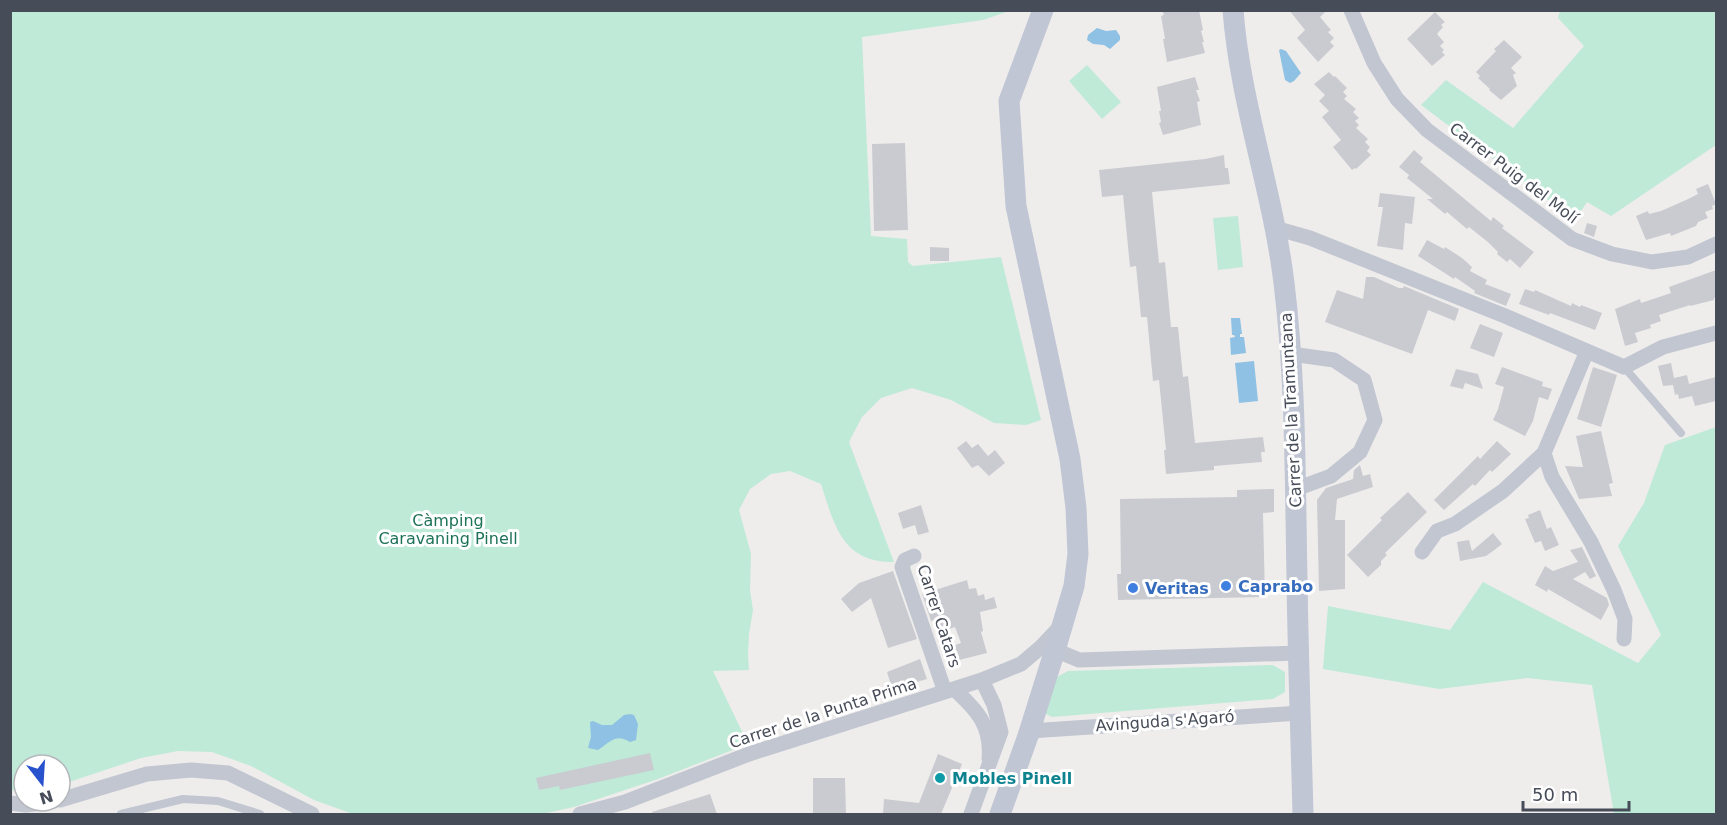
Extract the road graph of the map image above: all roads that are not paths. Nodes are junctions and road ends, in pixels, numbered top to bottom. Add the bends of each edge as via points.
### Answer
1 (1043, 10) edge
2 (1233, 10) edge
3 (1351, 10) edge
4 (1275, 228) junction
5 (1716, 244) edge
6 (1716, 333) edge
7 (1587, 351) junction
8 (1291, 354) junction
9 (1624, 367) junction
10 (1681, 433) dead end
11 (1544, 453) junction
12 (1296, 489) junction
13 (1422, 552) dead end
14 (914, 556) dead end
15 (1063, 623) junction
16 (1624, 639) dead end
17 (1055, 650) junction
18 (1298, 653) junction
19 (982, 680) junction
20 (950, 691) junction
21 (1300, 713) junction
22 (1029, 730) junction
23 (988, 771) junction
24 (1012, 780) junction
25 (72, 796) edge
26 (121, 814) edge
27 (260, 814) edge
28 (312, 814) edge
29 (580, 814) edge
30 (971, 814) edge
31 (1000, 814) edge
32 (1303, 814) edge

1 - 15 main road via 1009,101 1016,206 1077,508 1078,554
2 - 4 main road, Carrer de la Tramuntana via 1246,99
3 - 5 street, Carrer Puig del Molí via 1374,63 1397,99 1427,130 1572,239 1612,254 1652,262 1688,257
4 - 7 street via 1310,238
4 - 8 main road, Carrer de la Tramuntana
6 - 9 street via 1663,347
7 - 9 street
7 - 11 street
8 - 12 main road, Carrer de la Tramuntana
8 - 12 street via 1334,360 1364,380 1375,420 1360,452 1331,476
9 - 10 lane
11 - 13 street via 1503,491 1455,524 1437,531
11 - 16 street via 1552,477 1614,590 1625,619
12 - 18 main road, Carrer de la Tramuntana
14 - 20 street, Carrer Catars via 905,560 902,567
15 - 17 main road
15 - 19 street, Carrer de la Punta Prima via 1021,664
17 - 18 street via 1079,660
17 - 22 main road
18 - 21 main road, Carrer de la Tramuntana
19 - 20 street, Carrer de la Punta Prima
19 - 23 street via 1001,732
20 - 23 street via 975,708 985,724 990,747
20 - 29 street, Carrer de la Punta Prima via 749,754 625,802
21 - 22 street, Avinguda s'Agaró
21 - 32 main road, Carrer de la Tramuntana
22 - 24 main road
23 - 24 street
23 - 30 street
24 - 31 main road
25 - 28 street via 147,774 191,770 228,773
26 - 27 lane via 183,799 218,801

